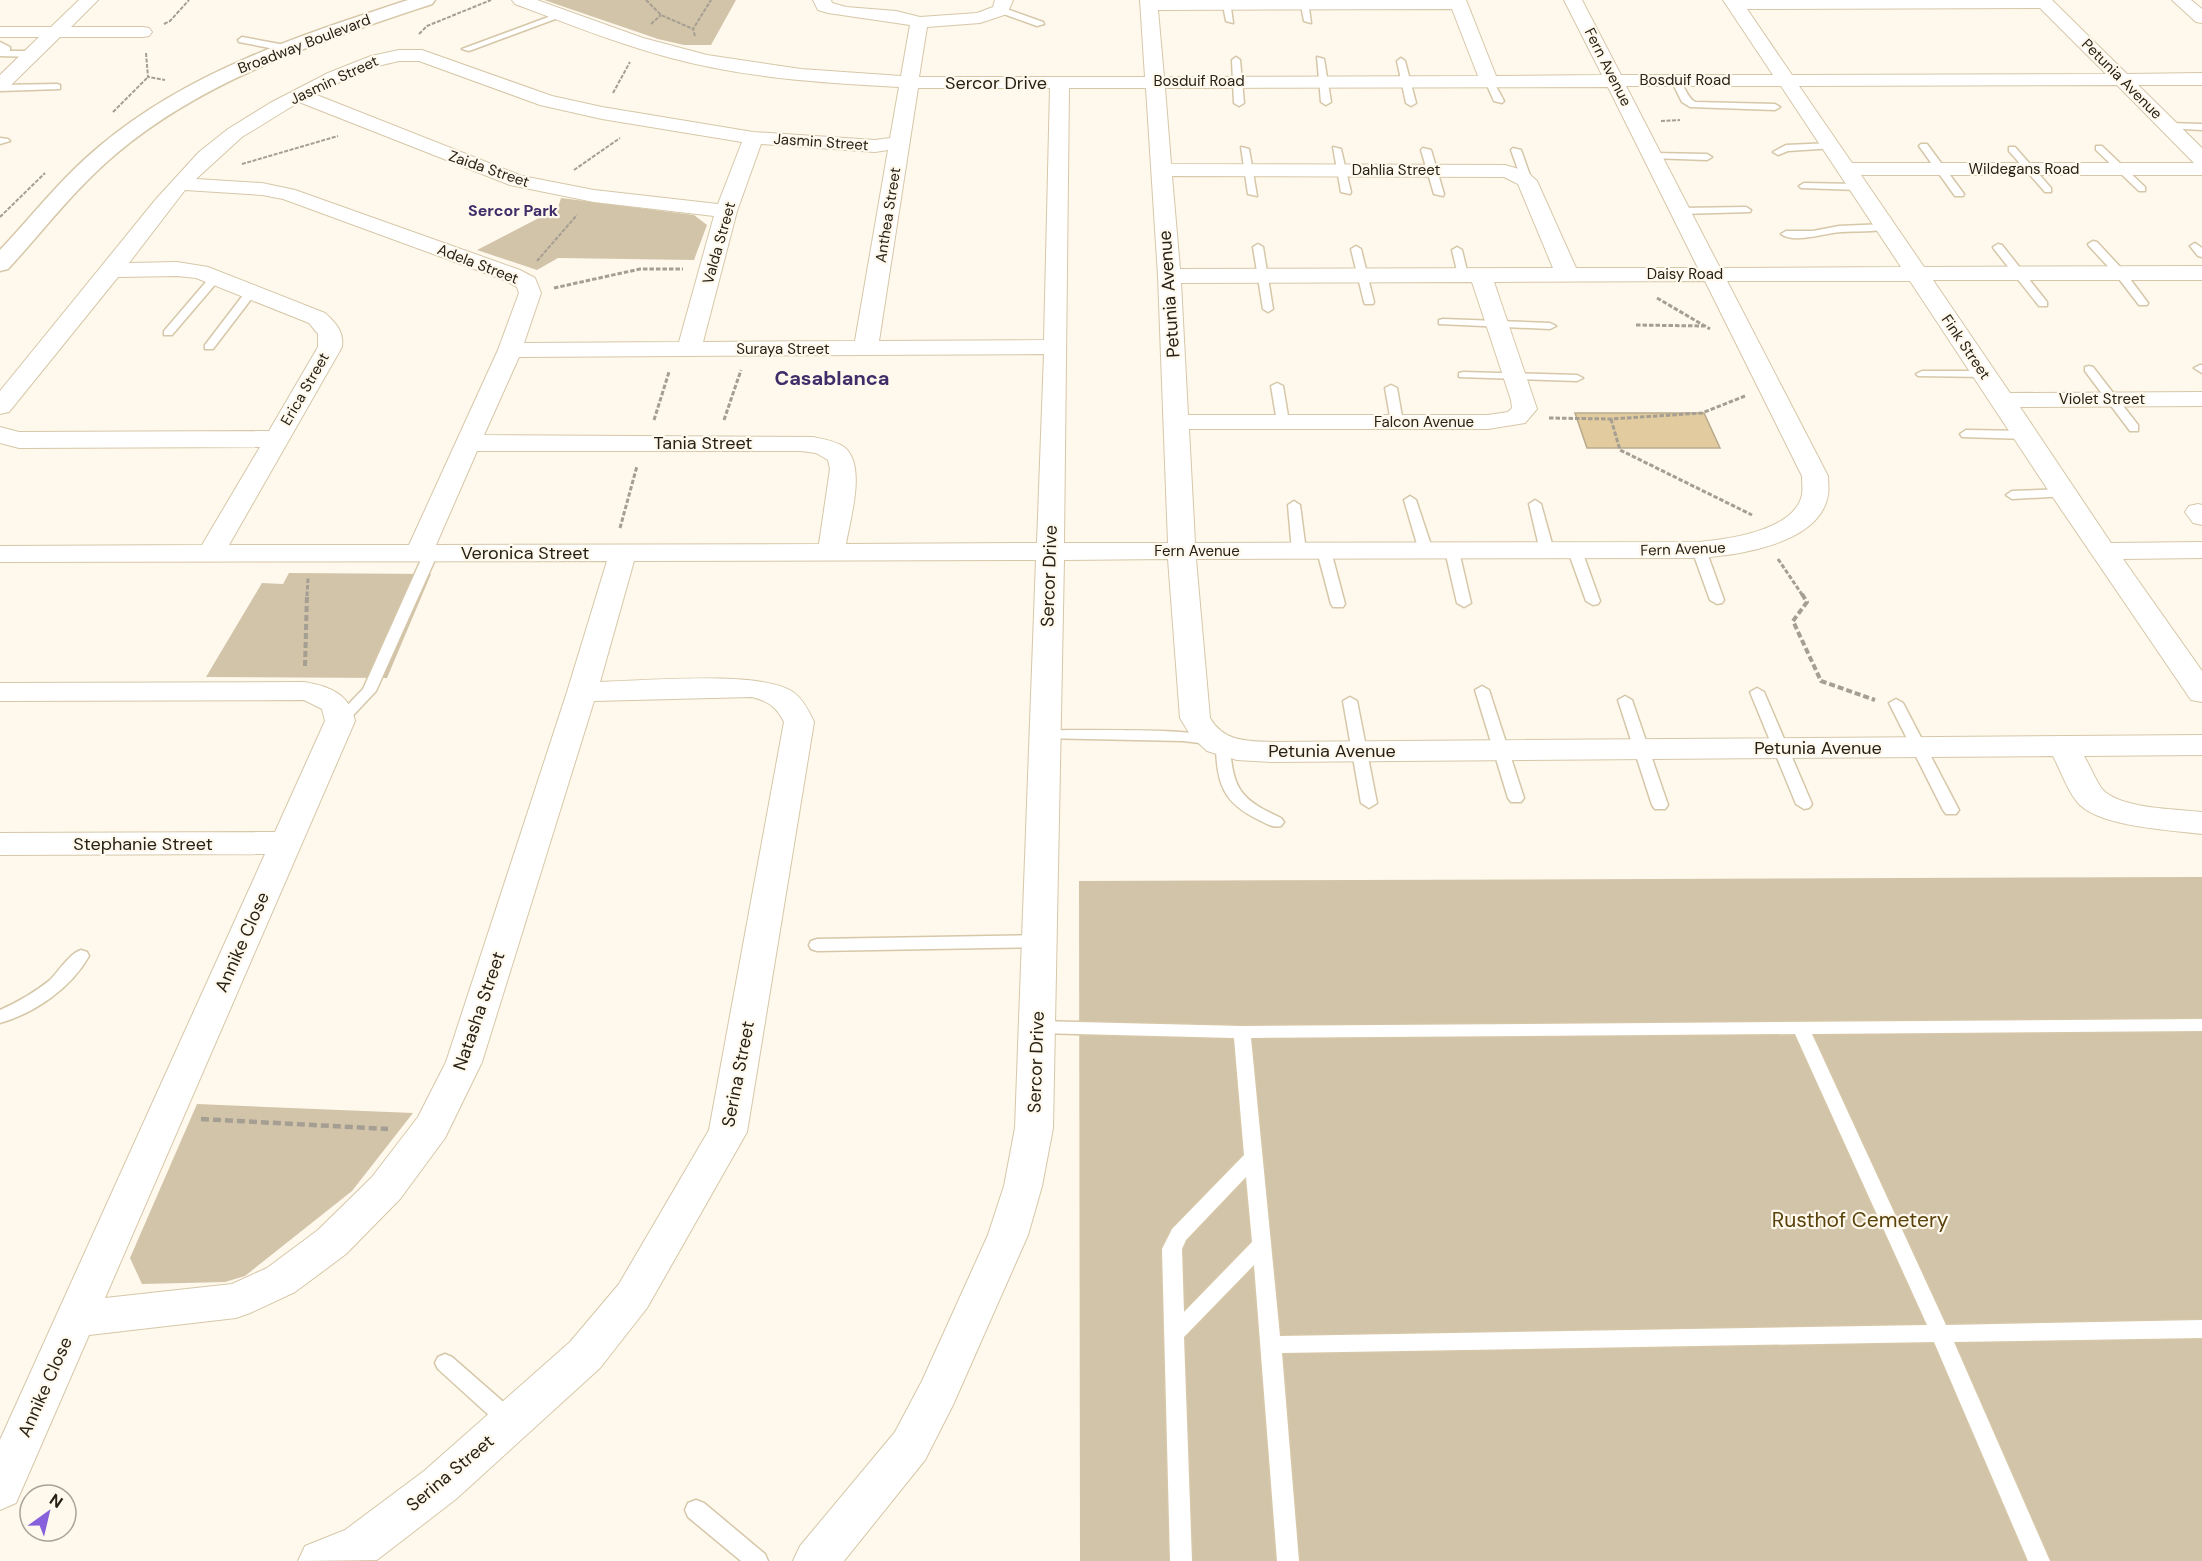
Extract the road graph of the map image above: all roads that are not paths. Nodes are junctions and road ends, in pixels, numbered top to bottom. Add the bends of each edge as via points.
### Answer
1 (89, 0) edge
2 (426, 0) edge
3 (521, 0) edge
4 (822, 0) edge
5 (1573, 0) edge
6 (2181, 0) edge
7 (2044, 1) edge
8 (1149, 2) edge
9 (1457, 2) edge
10 (1733, 2) edge
11 (1002, 5) edge
12 (1306, 8) edge
13 (1228, 9) edge
14 (562, 15) junction
15 (2202, 18) edge
16 (919, 22) junction
17 (1040, 24) dead end
18 (0, 32) edge
19 (56, 32) junction
20 (143, 32) road end
21 (242, 39) dead end
22 (285, 48) junction
23 (466, 49) dead end
24 (1, 52) edge
25 (33, 54) junction
26 (1320, 59) dead end
27 (1236, 60) dead end
28 (1401, 61) dead end
29 (2122, 79) junction
30 (2202, 79) edge
31 (1614, 80) junction
32 (1675, 80) junction
33 (1785, 80) junction
34 (1154, 81) junction
35 (1236, 81) junction
36 (1322, 81) junction
37 (1406, 81) junction
38 (1489, 81) junction
39 (910, 82) junction
40 (1060, 83) junction
41 (0, 87) edge
42 (57, 87) dead end
43 (298, 95) junction
44 (1499, 101) dead end
45 (1326, 102) dead end
46 (1239, 103) dead end
47 (1412, 103) dead end
48 (1775, 107) dead end
49 (2169, 126) junction
50 (2202, 127) edge
51 (753, 138) junction
52 (900, 143) junction
53 (1831, 146) junction
54 (1924, 146) dead end
55 (2099, 148) dead end
56 (1244, 149) dead end
57 (1336, 149) dead end
58 (2012, 149) dead end
59 (1425, 150) dead end
60 (1516, 150) dead end
61 (1778, 152) dead end
62 (1653, 156) junction
63 (1707, 156) dead end
64 (2202, 159) edge
65 (1939, 169) junction
66 (2030, 169) junction
67 (2122, 169) junction
68 (2202, 169) edge
69 (1161, 170) junction
70 (1248, 170) junction
71 (1340, 170) junction
72 (1431, 170) junction
73 (1852, 178) junction
74 (1527, 181) junction
75 (181, 184) junction
76 (1804, 186) dead end
77 (2142, 189) dead end
78 (2048, 190) dead end
79 (1346, 192) dead end
80 (1253, 194) dead end
81 (1438, 194) dead end
82 (1959, 194) dead end
83 (1746, 210) dead end
84 (726, 211) junction
85 (1681, 211) junction
86 (1885, 227) junction
87 (1786, 234) dead end
88 (2093, 244) dead end
89 (1258, 247) dead end
90 (1998, 247) dead end
91 (1356, 249) dead end
92 (1457, 250) dead end
93 (0, 264) edge
94 (112, 270) junction
95 (2018, 273) junction
96 (2120, 273) junction
97 (2202, 273) edge
98 (1567, 274) junction
99 (1713, 274) junction
100 (1917, 274) junction
101 (1262, 275) junction
102 (1362, 275) junction
103 (1472, 275) junction
104 (1168, 276) junction
105 (215, 278) junction
106 (251, 292) junction
107 (1369, 302) dead end
108 (2143, 303) dead end
109 (2043, 304) dead end
110 (1268, 309) dead end
111 (1443, 322) dead end
112 (1498, 324) junction
113 (1550, 326) dead end
114 (168, 333) dead end
115 (209, 347) dead end
116 (1056, 347) junction
117 (866, 348) junction
118 (689, 349) junction
119 (510, 350) junction
120 (2090, 369) dead end
121 (1985, 374) junction
122 (1463, 375) dead end
123 (1922, 375) dead end
124 (1516, 378) junction
125 (1577, 378) dead end
126 (1277, 386) dead end
127 (1391, 388) dead end
128 (2112, 399) junction
129 (2202, 399) edge
130 (2002, 400) junction
131 (0, 407) edge
132 (1177, 422) junction
133 (1283, 422) junction
134 (1397, 422) junction
135 (2134, 428) dead end
136 (1966, 434) dead end
137 (0, 435) edge
138 (2026, 435) junction
139 (277, 439) junction
140 (467, 443) junction
141 (2063, 493) junction
142 (2012, 495) dead end
143 (1410, 500) dead end
144 (1534, 504) dead end
145 (1294, 505) dead end
146 (1699, 550) junction
147 (2202, 550) edge
148 (831, 551) junction
149 (1049, 551) junction
150 (1182, 551) junction
151 (1299, 551) junction
152 (1324, 551) junction
153 (1426, 551) junction
154 (1452, 551) junction
155 (1547, 551) junction
156 (1575, 551) junction
157 (2105, 551) junction
158 (623, 552) junction
159 (211, 553) junction
160 (425, 553) junction
161 (0, 554) edge
162 (1717, 600) dead end
163 (1593, 601) dead end
164 (1464, 603) dead end
165 (1338, 604) dead end
166 (1482, 690) dead end
167 (0, 692) edge
168 (582, 692) junction
169 (1757, 692) dead end
170 (2202, 693) edge
171 (1625, 700) dead end
172 (1350, 701) dead end
173 (1896, 703) road end
174 (340, 721) junction
175 (1045, 735) junction
176 (1215, 743) junction
177 (2202, 745) edge
178 (2063, 746) junction
179 (1919, 747) junction
180 (1781, 748) junction
181 (1641, 749) junction
182 (1501, 750) junction
183 (1360, 752) junction
184 (1516, 798) dead end
185 (1369, 803) dead end
186 (1804, 804) dead end
187 (1660, 805) dead end
188 (1952, 810) dead end
189 (1276, 822) dead end
190 (2202, 823) edge
191 (285, 843) junction
192 (0, 844) edge
193 (1040, 941) junction
194 (817, 945) dead end
195 (81, 956) dead end
196 (0, 1017) edge
197 (2202, 1025) edge
198 (1037, 1027) junction
199 (1800, 1027) junction
200 (1242, 1032) junction
201 (1254, 1158) junction
202 (1261, 1245) junction
203 (75, 1319) junction
204 (2202, 1329) edge
205 (1940, 1333) junction
206 (1175, 1334) junction
207 (1271, 1345) junction
208 (445, 1363) dead end
209 (511, 1421) junction
210 (0, 1489) edge
211 (696, 1510) dead end
212 (321, 1561) edge
213 (757, 1561) edge
214 (816, 1561) edge
215 (1181, 1561) edge
216 (1288, 1561) edge
217 (2039, 1561) edge

1 - 19 street
2 - 22 street, Broadway Boulevard
3 - 14 street, Sercor Drive
4 - 16 street via 824,6 836,9
5 - 31 street, Fern Avenue
6 - 15 street
7 - 10 street
7 - 29 street, Petunia Avenue
8 - 13 street
8 - 34 street, Petunia Avenue
9 - 12 street
9 - 38 street
10 - 33 street, Fink Street
11 - 16 street via 980,18
11 - 17 lane
12 - 13 street
14 - 23 lane
14 - 39 street, Sercor Drive via 653,48 702,60 767,70
16 - 39 street, Anthea Street
18 - 19 street
19 - 20 street
19 - 25 street
21 - 22 lane
22 - 93 street, Broadway Boulevard via 203,86 152,117 97,159
24 - 25 lane
25 - 41 street
26 - 36 lane
27 - 35 lane
28 - 37 lane
29 - 30 street, Bosduif Road
29 - 33 street, Bosduif Road
29 - 49 street, Petunia Avenue
31 - 32 street, Bosduif Road
31 - 38 street, Bosduif Road
31 - 62 street, Fern Avenue
32 - 33 street, Bosduif Road
32 - 48 lane via 1689,104
33 - 53 street, Fink Street
34 - 35 street, Bosduif Road
34 - 40 street, Bosduif Road
34 - 69 street, Petunia Avenue
35 - 36 street, Bosduif Road
35 - 46 lane
36 - 37 street, Bosduif Road
36 - 45 lane
37 - 38 street, Bosduif Road
37 - 47 lane
38 - 44 lane
39 - 40 street, Sercor Drive
39 - 52 street, Anthea Street
40 - 116 street, Sercor Drive
41 - 42 lane
43 - 51 street, Jasmin Street via 374,60 408,54 427,57 561,105
43 - 75 street, Jasmin Street via 238,131
43 - 84 street, Zaida Street via 503,177 594,196
49 - 50 lane
49 - 64 street, Petunia Avenue
51 - 52 street, Jasmin Street via 875,146
51 - 84 street, Valda Street
52 - 117 street, Anthea Street
53 - 61 lane via 1786,148
53 - 73 street, Fink Street
54 - 65 lane
55 - 67 lane
56 - 70 lane
57 - 71 lane
58 - 66 lane
59 - 72 lane
60 - 74 lane
62 - 63 lane
62 - 85 street, Fern Avenue
65 - 66 street, Wildegans Road
65 - 73 street, Wildegans Road
65 - 82 lane
66 - 67 street, Wildegans Road
66 - 78 lane
67 - 68 street, Wildegans Road
67 - 77 lane
69 - 70 street, Dahlia Street
69 - 104 street, Petunia Avenue
70 - 71 street, Dahlia Street
70 - 80 lane
71 - 72 street, Dahlia Street
71 - 79 lane
72 - 74 street, Dahlia Street via 1505,171
72 - 81 lane
73 - 76 lane
73 - 86 street, Fink Street
74 - 98 street
75 - 94 street, Jasmin Street
75 - 119 street, Adela Street via 282,193 526,286
83 - 85 lane
84 - 118 street, Valda Street
85 - 99 street, Fern Avenue
86 - 87 lane
86 - 100 street, Fink Street
88 - 96 lane
89 - 101 lane
90 - 95 lane
91 - 102 lane
92 - 103 lane
94 - 105 street, Erica Street via 185,269
94 - 131 street, Jasmin Street
95 - 96 street, Daisy Road
95 - 100 street, Daisy Road
95 - 109 lane
96 - 97 street, Daisy Road
96 - 108 lane
98 - 99 street, Daisy Road
98 - 103 street, Daisy Road
99 - 100 street, Daisy Road
99 - 146 street, Fern Avenue via 1809,462 1817,486 1804,515 1774,535 1742,546
100 - 121 street, Fink Street
101 - 102 street, Daisy Road
101 - 104 street, Daisy Road
101 - 110 lane
102 - 103 street, Daisy Road
102 - 107 lane
103 - 112 street
104 - 132 street, Petunia Avenue
105 - 106 street, Erica Street
105 - 114 lane
106 - 115 lane
106 - 139 street, Erica Street via 317,318 332,338
111 - 112 lane
112 - 113 lane
112 - 124 street
116 - 117 street, Suraya Street
116 - 149 street, Sercor Drive
117 - 118 street, Suraya Street
118 - 119 street, Suraya Street
119 - 140 street, Adela Street
120 - 128 lane
121 - 123 lane
121 - 130 street, Fink Street
122 - 124 lane
124 - 125 lane
124 - 134 street, Falcon Avenue via 1525,409 1516,418 1488,422
126 - 133 lane
127 - 134 lane
128 - 129 street, Violet Street
128 - 130 street, Violet Street
128 - 135 lane
130 - 138 street, Fink Street
132 - 133 street, Falcon Avenue
132 - 150 street, Petunia Avenue
133 - 134 street, Falcon Avenue
136 - 138 lane
137 - 139 street via 19,440
138 - 141 street, Fink Street
139 - 159 street, Erica Street
140 - 148 street, Tania Street via 812,444 838,455 843,468
140 - 160 street, Adela Street
141 - 142 lane
141 - 157 street, Fink Street
143 - 153 lane
144 - 155 lane
145 - 151 lane
146 - 156 street, Fern Avenue
146 - 162 lane
147 - 157 street
148 - 149 street, Veronica Street
148 - 158 street, Veronica Street
149 - 150 street, Fern Avenue
149 - 175 street, Sercor Drive
150 - 151 street, Fern Avenue
150 - 176 street, Petunia Avenue via 1195,718
151 - 152 street, Fern Avenue
152 - 153 street, Fern Avenue
152 - 165 lane
153 - 154 street, Fern Avenue
154 - 155 street, Fern Avenue
154 - 164 lane
155 - 156 street, Fern Avenue
156 - 163 lane
157 - 170 street, Fink Street
158 - 160 street, Veronica Street
158 - 168 street, Natasha Street
159 - 160 street, Veronica Street
159 - 161 street, Veronica Street
160 - 174 lane via 369,691
166 - 182 lane
167 - 174 street via 304,691 332,701
168 - 203 street, Natasha Street via 464,1062 427,1133 386,1188 332,1242 281,1280 236,1301
168 - 209 street, Serina Street via 752,688 777,694 792,704 799,722 728,1132 633,1296 585,1355
169 - 180 lane
171 - 181 lane
172 - 183 lane
173 - 179 lane
174 - 191 street, Annike Close
175 - 176 lane via 1183,736
175 - 193 street, Sercor Drive
176 - 183 street, Petunia Avenue via 1254,752
176 - 189 lane via 1229,789 1239,801
177 - 178 street, Petunia Avenue
178 - 179 street, Petunia Avenue
178 - 190 street via 2097,803 2123,812
179 - 180 street, Petunia Avenue
179 - 188 lane
180 - 181 street, Petunia Avenue
180 - 186 lane
181 - 182 street, Petunia Avenue
181 - 187 lane
182 - 183 street, Petunia Avenue
182 - 184 lane
183 - 185 lane
191 - 192 street, Stephanie Street
191 - 203 street, Annike Close
193 - 194 lane
193 - 198 street, Sercor Drive
195 - 196 lane via 52,989
197 - 199 lane
198 - 200 lane
198 - 214 street, Sercor Drive via 1034,1128 1023,1186 1008,1235 910,1446
199 - 200 lane
199 - 205 lane
200 - 201 lane
201 - 202 lane
201 - 206 lane via 1174,1241
202 - 206 lane
202 - 207 lane
203 - 210 street, Annike Close
204 - 205 lane
205 - 207 lane
205 - 217 lane
206 - 215 lane
207 - 216 lane
208 - 209 lane
209 - 212 street, Serina Street via 440,1485 361,1545
211 - 213 lane

